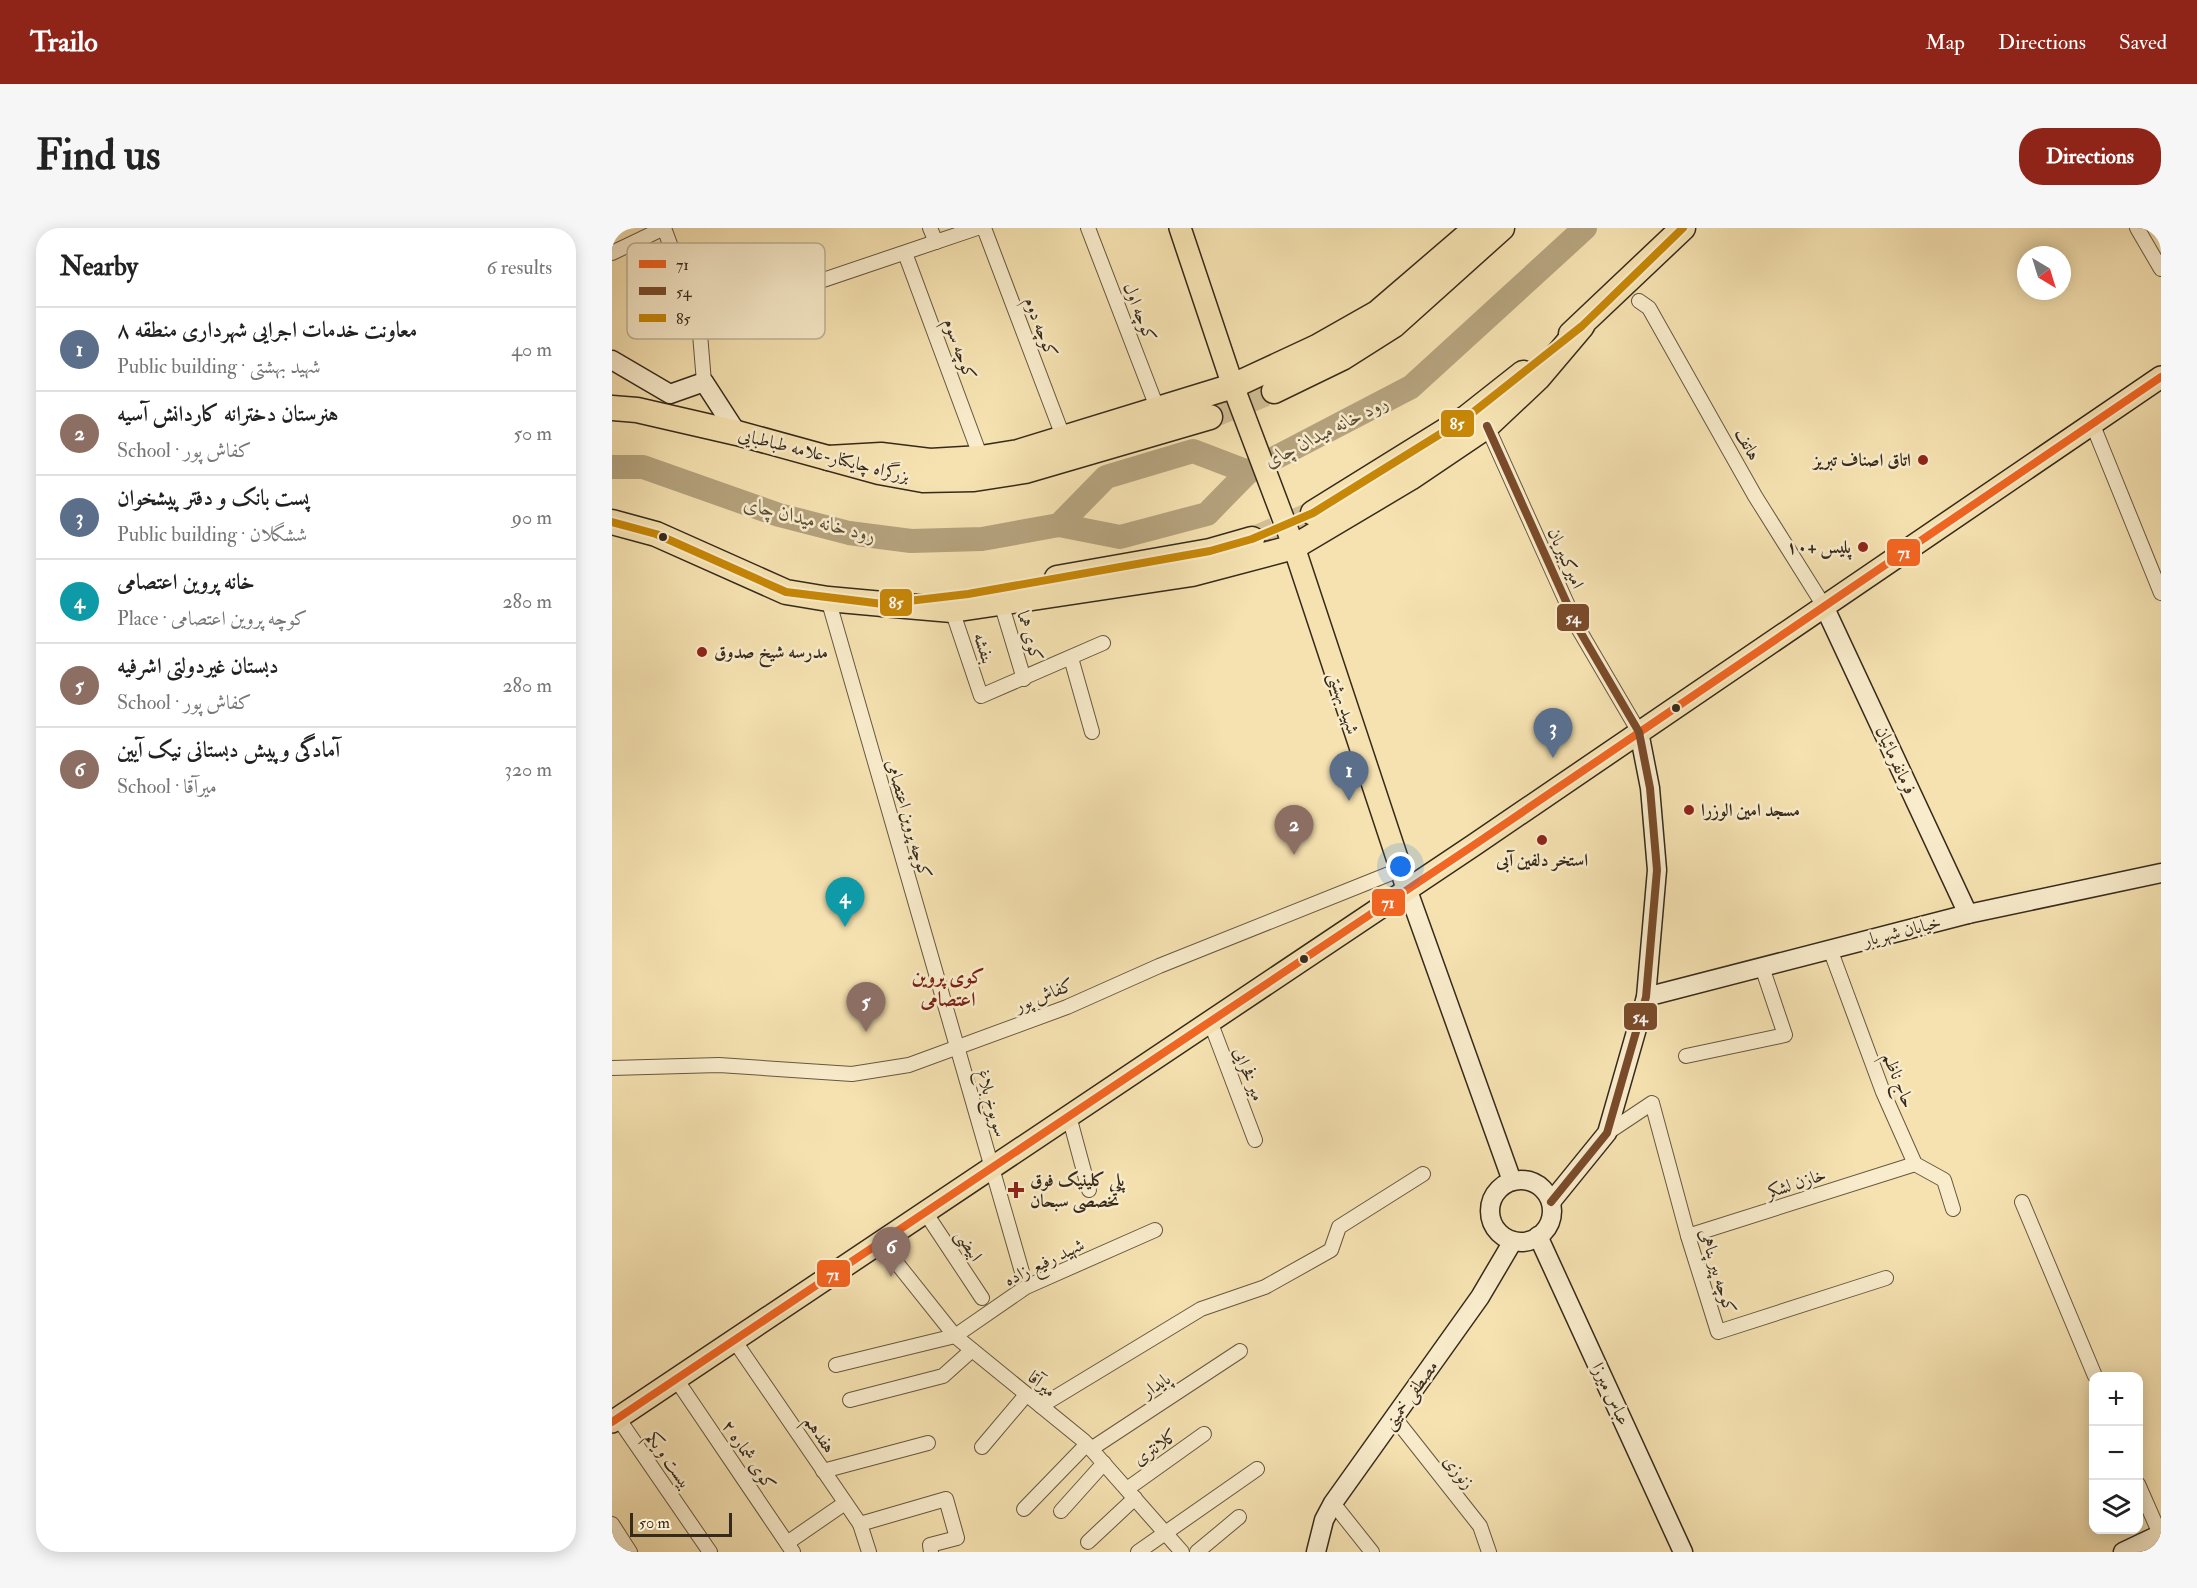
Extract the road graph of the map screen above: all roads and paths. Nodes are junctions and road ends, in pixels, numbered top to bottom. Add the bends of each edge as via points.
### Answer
1 (664, 228) edge
2 (930, 228) edge
3 (977, 228) edge
4 (984, 228) edge
5 (1088, 228) edge
6 (1180, 228) edge
7 (1476, 228) edge
8 (1502, 228) edge
9 (1683, 228) edge
10 (2137, 228) edge
11 (936, 242) junction
12 (633, 243) edge
13 (670, 243) edge
14 (627, 246) edge
15 (612, 253) edge
16 (905, 253) junction
17 (2161, 269) edge
18 (825, 280) edge
19 (1639, 301) dead end
20 (1582, 326) junction
21 (700, 339) edge
22 (612, 360) edge
23 (2161, 377) edge
24 (704, 382) junction
25 (1233, 386) junction
26 (1274, 391) tunnel mouth
27 (612, 408) edge
28 (1158, 410) junction
29 (1210, 417) tunnel mouth
30 (2092, 423) junction
31 (1487, 426) junction
32 (737, 433) junction
33 (1064, 439) junction
34 (828, 458) junction
35 (981, 458) junction
36 (1313, 513) tunnel mouth
37 (612, 522) edge
38 (1252, 539) tunnel mouth
39 (1294, 547) junction
40 (2161, 593) edge
41 (828, 599) junction
42 (1001, 603) junction
43 (883, 604) junction
44 (1824, 606) junction
45 (952, 610) junction
46 (1103, 643) dead end
47 (1071, 658) junction
48 (1024, 680) junction
49 (1092, 732) dead end
50 (1640, 732) junction
51 (2161, 873) edge
52 (1403, 879) junction
53 (1968, 914) junction
54 (1830, 949) junction
55 (1762, 967) junction
56 (1646, 997) junction
57 (1210, 1021) junction
58 (957, 1048) junction
59 (1686, 1056) dead end
60 (612, 1068) edge
61 (1069, 1116) junction
62 (1607, 1133) junction
63 (1255, 1140) dead end
64 (1915, 1164) junction
65 (991, 1168) junction
66 (1423, 1174) dead end
67 (1512, 1181) junction
68 (1089, 1190) dead end
69 (1551, 1202) junction
70 (2022, 1202) dead end
71 (1953, 1209) dead end
72 (925, 1212) junction
73 (1155, 1230) dead end
74 (1538, 1236) junction
75 (1688, 1236) junction
76 (1513, 1241) junction
77 (880, 1242) junction
78 (1022, 1272) dead end
79 (1887, 1278) dead end
80 (982, 1298) dead end
81 (955, 1336) junction
82 (734, 1340) junction
83 (972, 1350) junction
84 (1240, 1350) dead end
85 (836, 1365) dead end
86 (2093, 1372) edge
87 (676, 1379) junction
88 (1026, 1395) junction
89 (850, 1400) dead end
90 (1041, 1406) junction
91 (1394, 1417) junction
92 (615, 1420) edge
93 (1204, 1434) dead end
94 (928, 1443) dead end
95 (982, 1447) dead end
96 (1089, 1447) junction
97 (1104, 1463) junction
98 (1257, 1469) dead end
99 (823, 1471) junction
100 (1131, 1493) junction
101 (2143, 1494) edge
102 (845, 1503) junction
103 (1333, 1503) junction
104 (1024, 1509) dead end
105 (1061, 1511) dead end
106 (1239, 1517) dead end
107 (612, 1524) edge
108 (860, 1524) junction
109 (1164, 1532) junction
110 (2160, 1534) edge
111 (1088, 1542) dead end
112 (790, 1547) edge
113 (630, 1552) edge
114 (710, 1552) edge
115 (868, 1552) edge
116 (931, 1552) edge
117 (1138, 1552) edge
118 (1182, 1552) edge
119 (1197, 1552) edge
120 (1316, 1552) edge
121 (1372, 1552) edge
122 (1489, 1552) edge
123 (1683, 1552) edge
124 (2123, 1552) edge

1 - 12 street
1 - 13 street
2 - 11 street
3 - 11 street
4 - 33 street, کوچه دوم
5 - 28 street, کوچه اول
6 - 25 main road
7 - 25 highway via 1377,313
8 - 26 highway via 1394,325 1342,358
9 - 20 highway
10 - 17 street
11 - 16 street
14 - 15 street
16 - 18 street
16 - 35 street, کوچه سوم
19 - 44 street, هاتف via 1649,308 1755,496
20 - 31 highway via 1538,378
20 - 36 highway via 1466,418
21 - 24 street
22 - 24 street via 670,394
23 - 30 main road
24 - 32 street
25 - 28 highway
25 - 39 main road, شهید بهشتى
27 - 32 highway, بزرگراه چایکنار-علامه طباطبایی
28 - 33 highway
29 - 34 highway, بزرگراه چایکنار-علامه طباطبایی via 1025,471 974,479 923,480
30 - 40 street
30 - 44 main road
31 - 39 highway via 1410,478
31 - 50 street, امیرکبیریان via 1578,628
32 - 34 highway, بزرگراه چایکنار-علامه طباطبایی
33 - 35 highway
34 - 35 highway
37 - 41 highway via 656,534 786,592
38 - 43 highway via 1210,551 968,594
39 - 42 highway via 1192,574
39 - 52 main road, شهید بهشتى
41 - 43 highway
41 - 58 street, کوچه پروین اعتصامی
42 - 45 highway
42 - 48 street, کوی هما
43 - 45 highway
44 - 50 main road
44 - 53 street, فرمانفرمائیان
45 - 48 street, بنفشه via 981,696
46 - 47 street
47 - 48 street
47 - 49 street
50 - 52 main road
50 - 56 street via 1650,788 1657,870
51 - 53 street, خیابان شهریار
52 - 57 main road
52 - 58 street, کفاش پور via 1159,966 1067,1007
52 - 67 street
53 - 54 street, خیابان شهریار
54 - 55 street, خیابان شهریار
54 - 64 street, حاج ناظم via 1883,1092
55 - 56 street, خیابان شهریار
55 - 59 street via 1785,1035
56 - 62 street
57 - 61 main road
57 - 63 street, میر فخرایی
58 - 60 street, کفاش پور via 909,1065 852,1074 718,1065
58 - 65 street, سویوخ بلاغ
61 - 65 main road
61 - 68 street
62 - 69 street
62 - 75 street, کوچه پیر پناهی via 1652,1103
64 - 71 street via 1944,1180
64 - 75 street, خازن لشکر
65 - 72 main road
65 - 78 street, سویوخ بلاغ
66 - 90 street via 1339,1227 1331,1250 1265,1287 1201,1310
67 - 69 street via 1522,1179 1539,1185
67 - 76 street via 1496,1192 1490,1211 1496,1230
69 - 74 street via 1550,1220
70 - 86 street
72 - 77 main road
72 - 80 street, ابیضی
73 - 81 street, شهید رفیع زاده via 1026,1287
74 - 76 street
74 - 123 street, عباس میرزا
75 - 79 street, کوچه پیر پناهی via 1718,1332
76 - 91 street, مصطفی خمینی via 1479,1297
77 - 81 street, میرآقا
77 - 82 main road
81 - 83 street, میرآقا
81 - 85 street
82 - 87 main road
82 - 99 street, هفدهم
83 - 88 street, میرآقا
83 - 89 street via 943,1376
84 - 96 street, پایدار
87 - 92 main road
87 - 112 street, کوی شماره ۲
88 - 90 street, میرآقا
88 - 95 street
90 - 96 street, میرآقا
91 - 103 street, مصطفی خمینی
91 - 122 street, زنوزی via 1480,1526
92 - 114 street, بیست و یکم
93 - 100 street, کلانتری
94 - 99 street
96 - 97 street, میرآقا
96 - 104 street, پایدار
97 - 100 street, میرآقا
97 - 105 street
98 - 109 street
99 - 102 street, هفدهم
100 - 109 street, میرآقا
100 - 111 street, کلانتری
101 - 110 street
102 - 108 street, هفدهم
102 - 112 street
103 - 120 street, مصطفی خمینی
103 - 121 street
106 - 119 street
107 - 113 street
108 - 115 street, هفدهم
108 - 116 street via 946,1499 957,1538 930,1545
109 - 117 street
109 - 118 street, میرآقا
110 - 124 street

